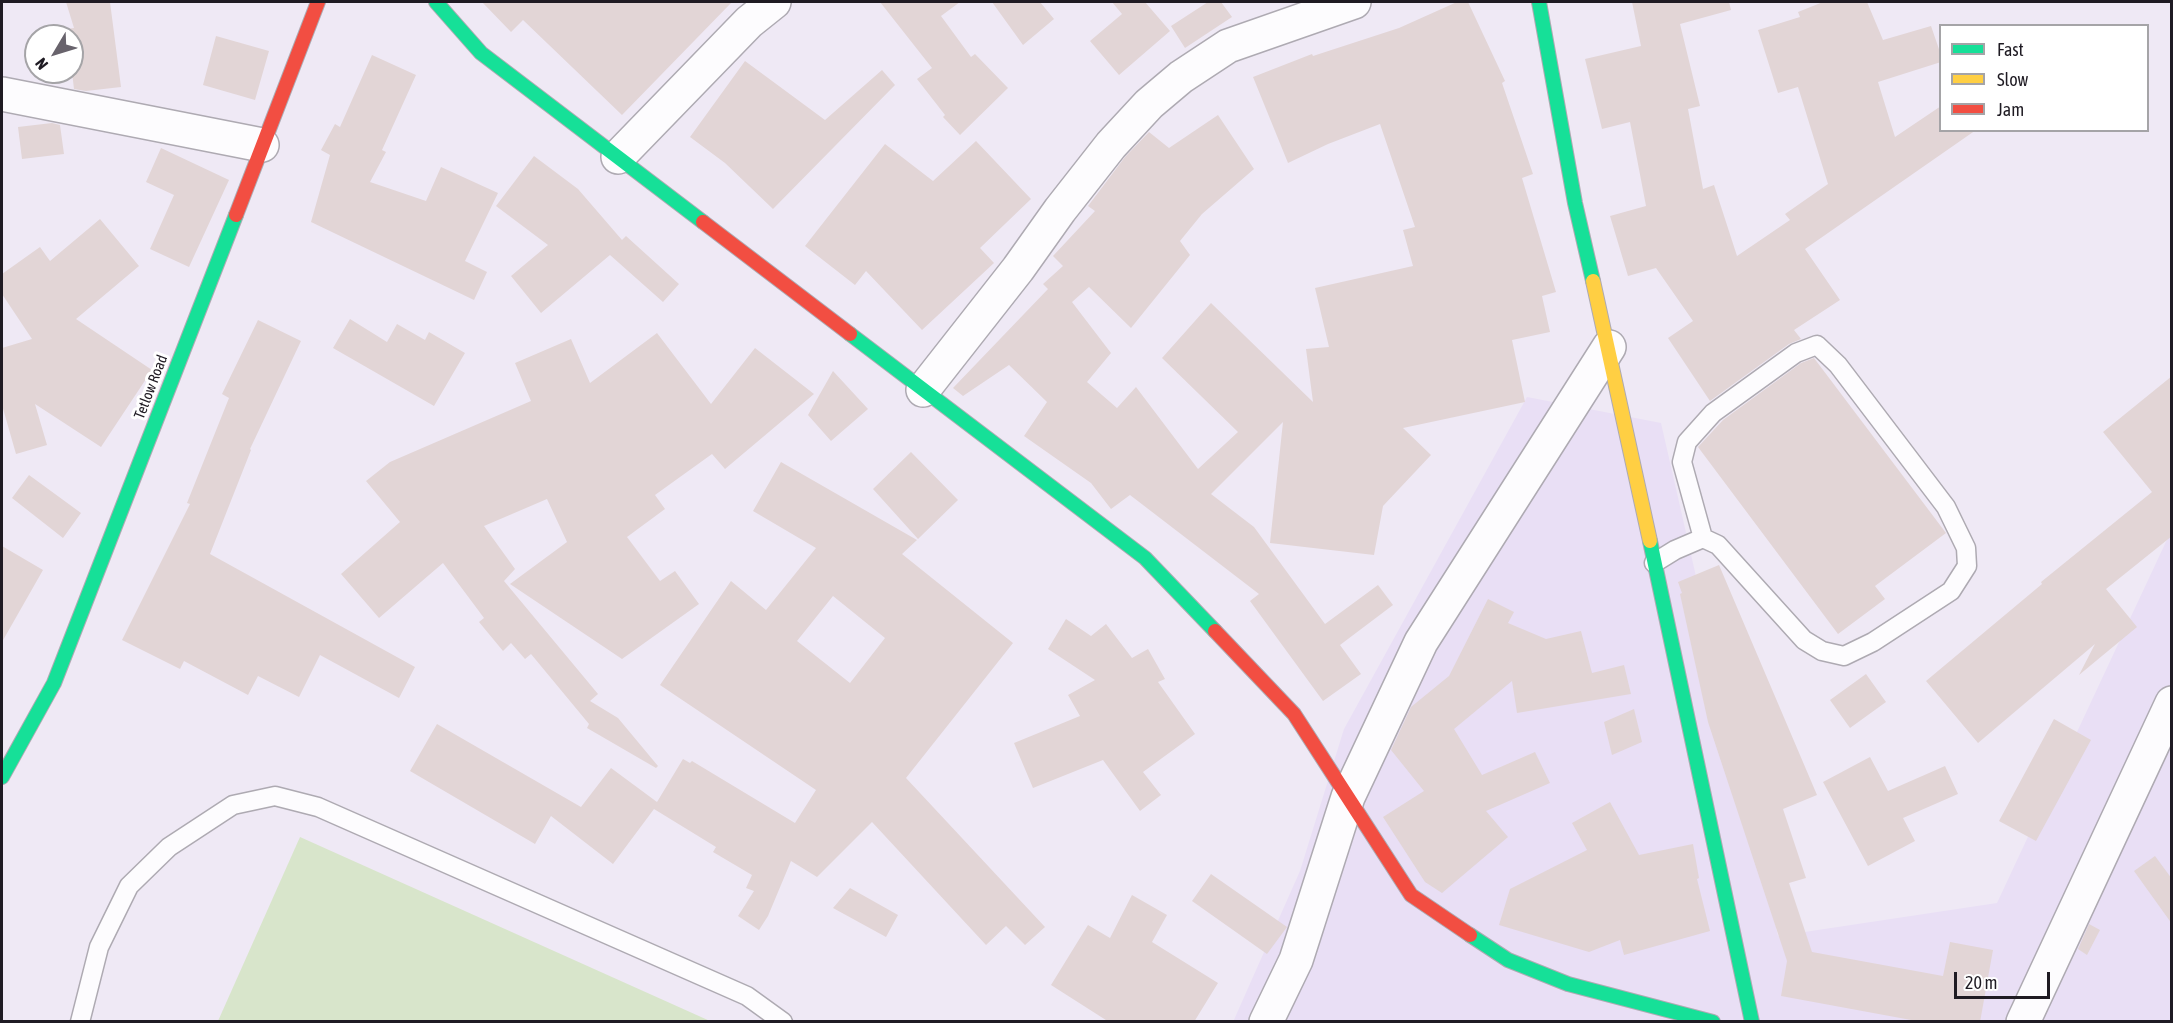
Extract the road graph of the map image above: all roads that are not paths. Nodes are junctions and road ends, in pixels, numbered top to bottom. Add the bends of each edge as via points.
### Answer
1 (318, 2) edge
2 (436, 2) edge
3 (774, 2) edge
4 (1354, 2) edge
5 (1539, 2) edge
6 (2, 94) edge
7 (262, 145) junction
8 (618, 158) junction
9 (1609, 347) junction
10 (923, 390) junction
11 (1703, 538) junction
12 (1654, 563) junction
13 (2172, 703) edge
14 (2, 777) edge
15 (1348, 797) junction
16 (80, 1022) edge
17 (783, 1022) edge
18 (1266, 1022) edge
19 (1713, 1022) edge
20 (1752, 1022) edge
21 (2023, 1022) edge

1 - 7 street, Tetlow Road
2 - 8 street via 481,53
3 - 8 street via 749,22
4 - 10 street via 1227,46 1149,104 1067,200
5 - 9 street via 1575,203
6 - 7 street
7 - 14 street, Tetlow Road via 54,684
8 - 10 street
9 - 12 street
9 - 15 street via 1421,642
10 - 15 street via 1145,558 1294,714
11 - 11 lane via 1718,545 1804,640 1822,651 1844,656 1873,642 1951,591 1967,566 1966,548 1946,507 1838,365 1817,345 1796,353 1713,413 1687,442 1682,462
11 - 12 lane
12 - 20 street
13 - 21 street
15 - 18 street via 1296,960
15 - 19 street via 1411,895 1508,960 1568,984
16 - 17 lane via 99,947 129,886 169,848 233,806 275,796 318,807 747,996

